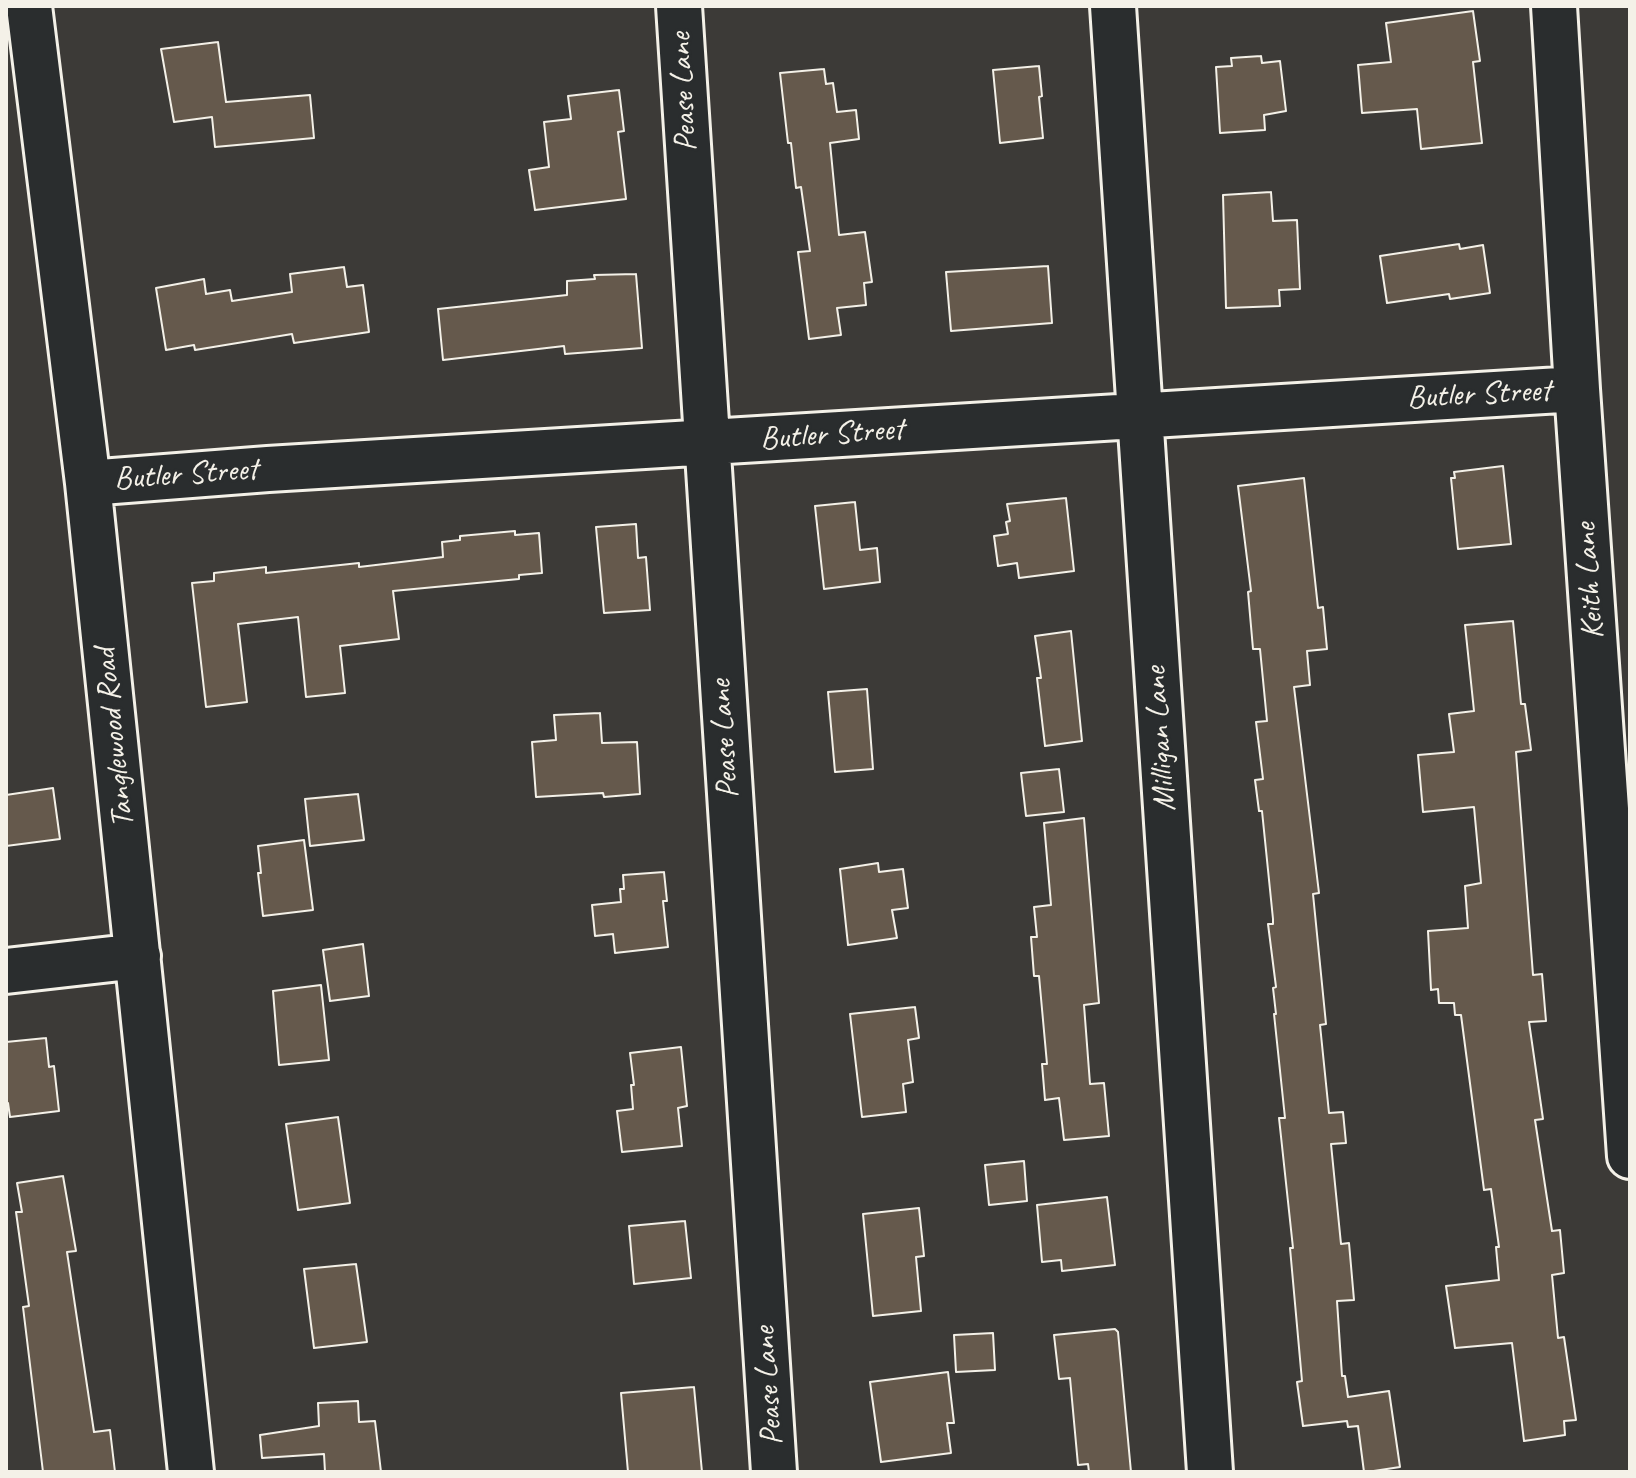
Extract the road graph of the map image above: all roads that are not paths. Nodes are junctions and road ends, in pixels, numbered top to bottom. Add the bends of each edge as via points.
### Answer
1 (29, 6) edge
2 (679, 6) edge
3 (1113, 6) edge
4 (1554, 6) edge
5 (1577, 389) junction
6 (1140, 415) junction
7 (706, 443) junction
8 (88, 483) junction
9 (138, 956) junction
10 (6, 971) edge
11 (1630, 1156) edge
12 (191, 1472) edge
13 (774, 1472) edge
14 (1210, 1472) edge

1 - 8 street, Tanglewood Road
2 - 7 street, Pease Lane
3 - 6 street, Milligan Lane
4 - 5 street, Keith Lane
5 - 6 street, Butler Street
5 - 11 street, Keith Lane
6 - 7 street, Butler Street
6 - 14 street, Milligan Lane
7 - 8 street, Butler Street
7 - 13 street, Pease Lane
8 - 9 street, Tanglewood Road
9 - 10 street
9 - 12 street, Tanglewood Road

